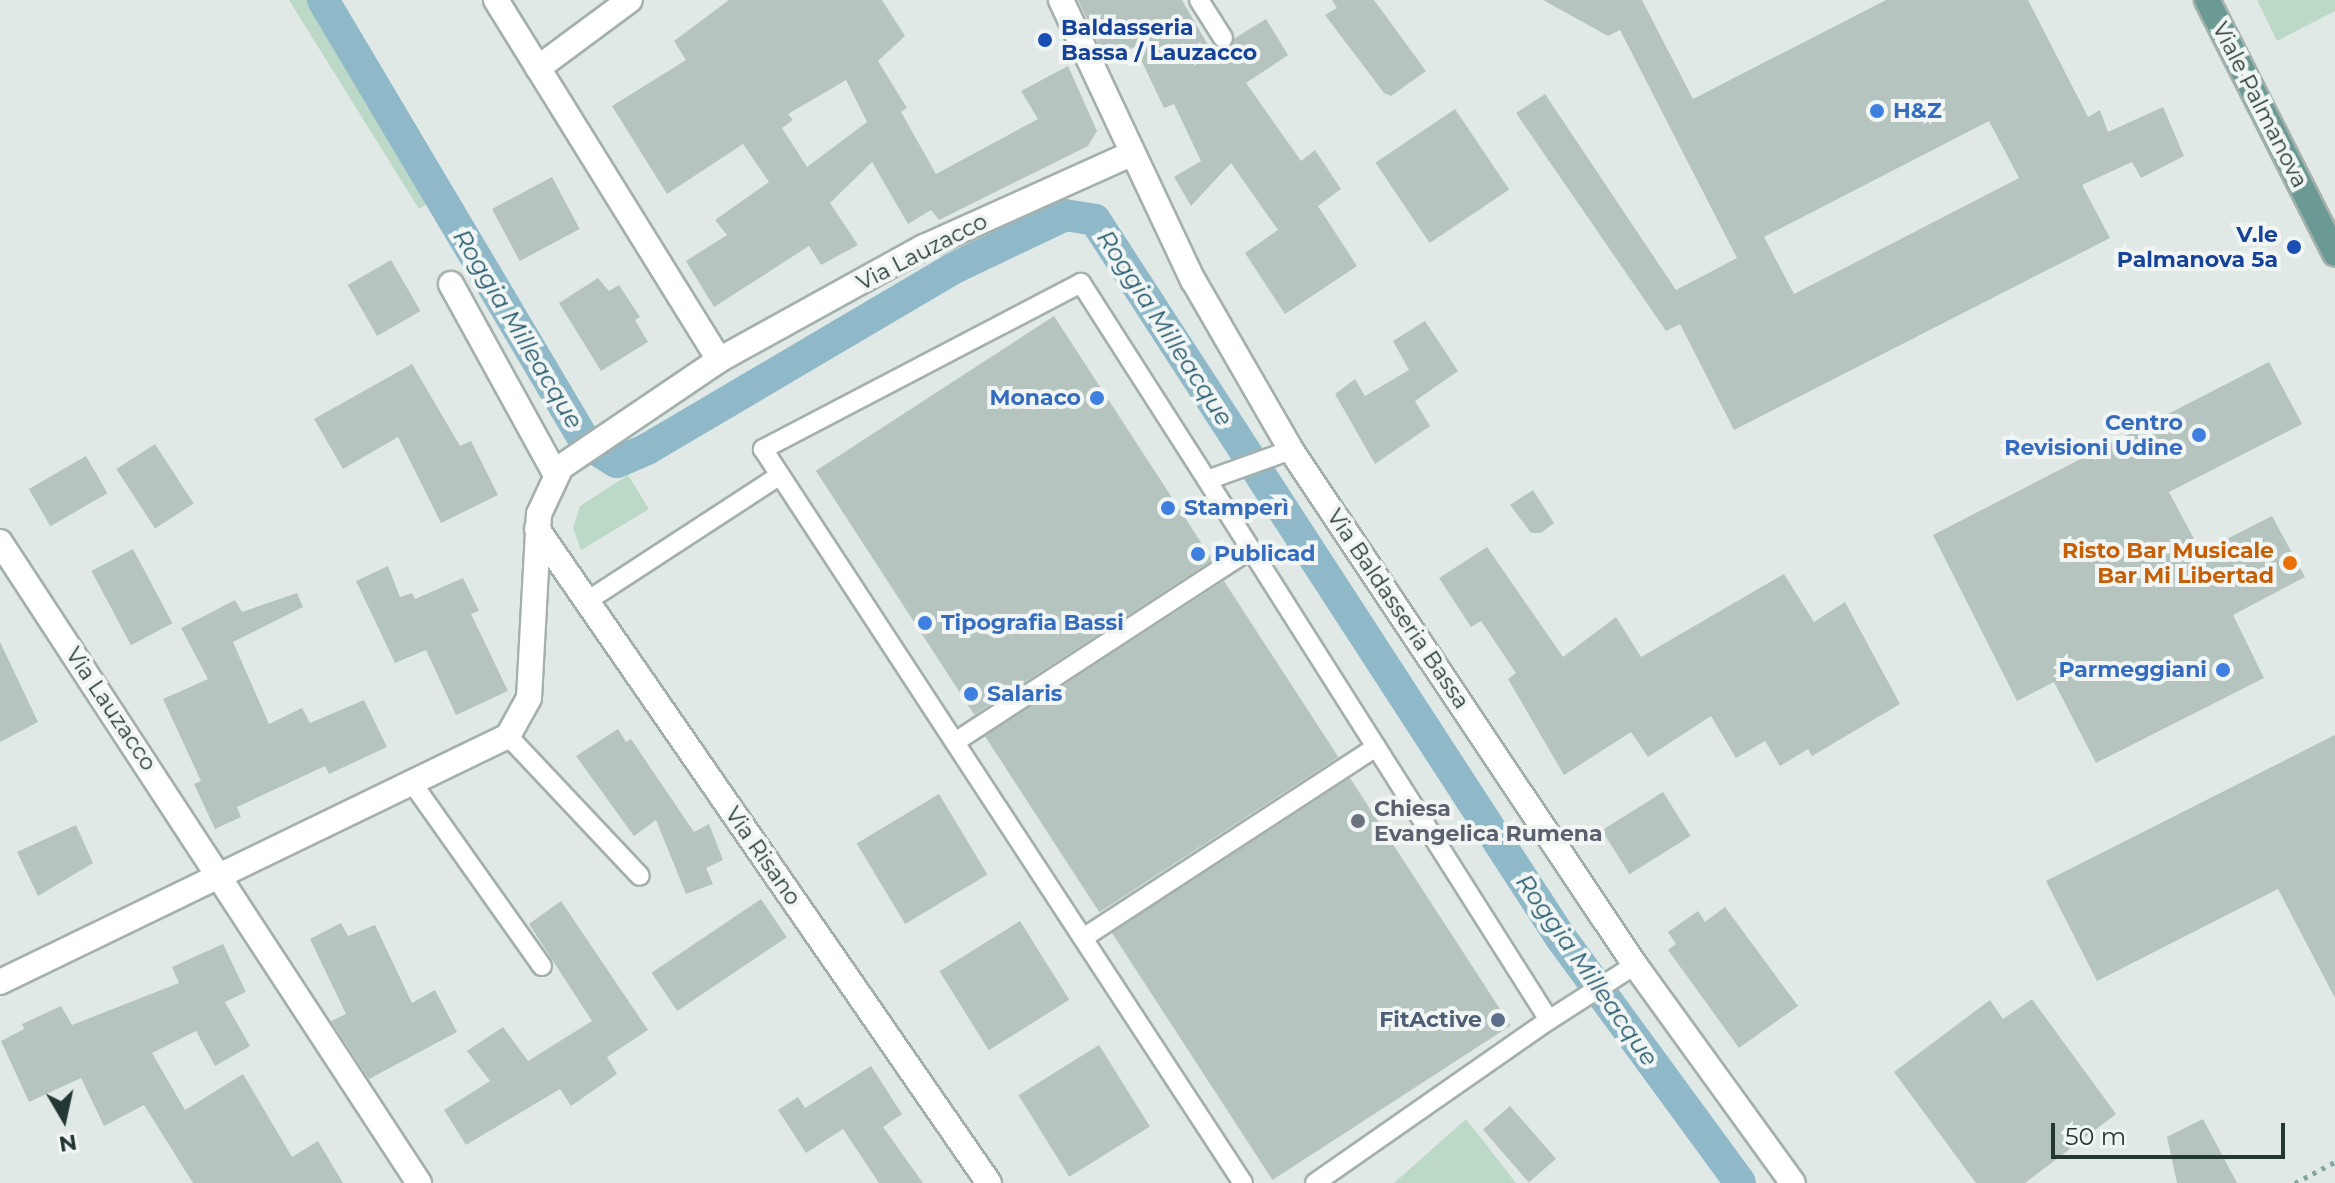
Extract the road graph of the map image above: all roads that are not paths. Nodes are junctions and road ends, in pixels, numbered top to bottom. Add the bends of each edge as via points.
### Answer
1 (496, 0) edge
2 (630, 0) edge
3 (1061, 0) edge
4 (1199, 0) edge
5 (2207, 0) edge
6 (1223, 38) dead end
7 (538, 68) junction
8 (1131, 154) junction
9 (2335, 253) edge
10 (451, 284) dead end
11 (719, 360) junction
12 (1283, 452) junction
13 (564, 465) junction
14 (780, 475) junction
15 (1207, 480) junction
16 (537, 529) junction
17 (0, 542) edge
18 (1251, 549) junction
19 (587, 601) junction
20 (508, 736) junction
21 (955, 742) junction
22 (1376, 747) junction
23 (413, 784) junction
24 (221, 876) junction
25 (640, 876) dead end
26 (1083, 938) junction
27 (542, 966) dead end
28 (1625, 971) junction
29 (0, 982) edge
30 (1549, 1020) junction
31 (419, 1183) edge
32 (989, 1183) edge
33 (1243, 1183) edge
34 (1315, 1183) edge
35 (1793, 1183) edge

1 - 7 street
2 - 7 street
3 - 8 street, Via Baldasseria Bassa
4 - 6 lane
5 - 9 main road, Viale Palmanova
7 - 11 street
8 - 11 street, Via Lauzacco via 924,247
8 - 12 street, Via Baldasseria Bassa
10 - 13 street
11 - 13 street, Via Lauzacco
12 - 15 lane
12 - 28 street, Via Baldasseria Bassa
13 - 16 street
14 - 15 lane via 763,449 1081,283
14 - 19 lane
14 - 21 lane
15 - 18 lane
16 - 19 street, Via Risano
16 - 20 street via 529,698
17 - 24 street, Via Lauzacco
18 - 21 lane
18 - 22 lane
19 - 32 street, Via Risano
20 - 23 street
20 - 25 lane
21 - 26 lane
22 - 26 lane
22 - 30 lane
23 - 24 street
23 - 27 lane
24 - 29 street
24 - 31 street, Via Lauzacco
26 - 33 lane
28 - 30 lane
28 - 35 street, Via Baldasseria Bassa
30 - 34 lane

